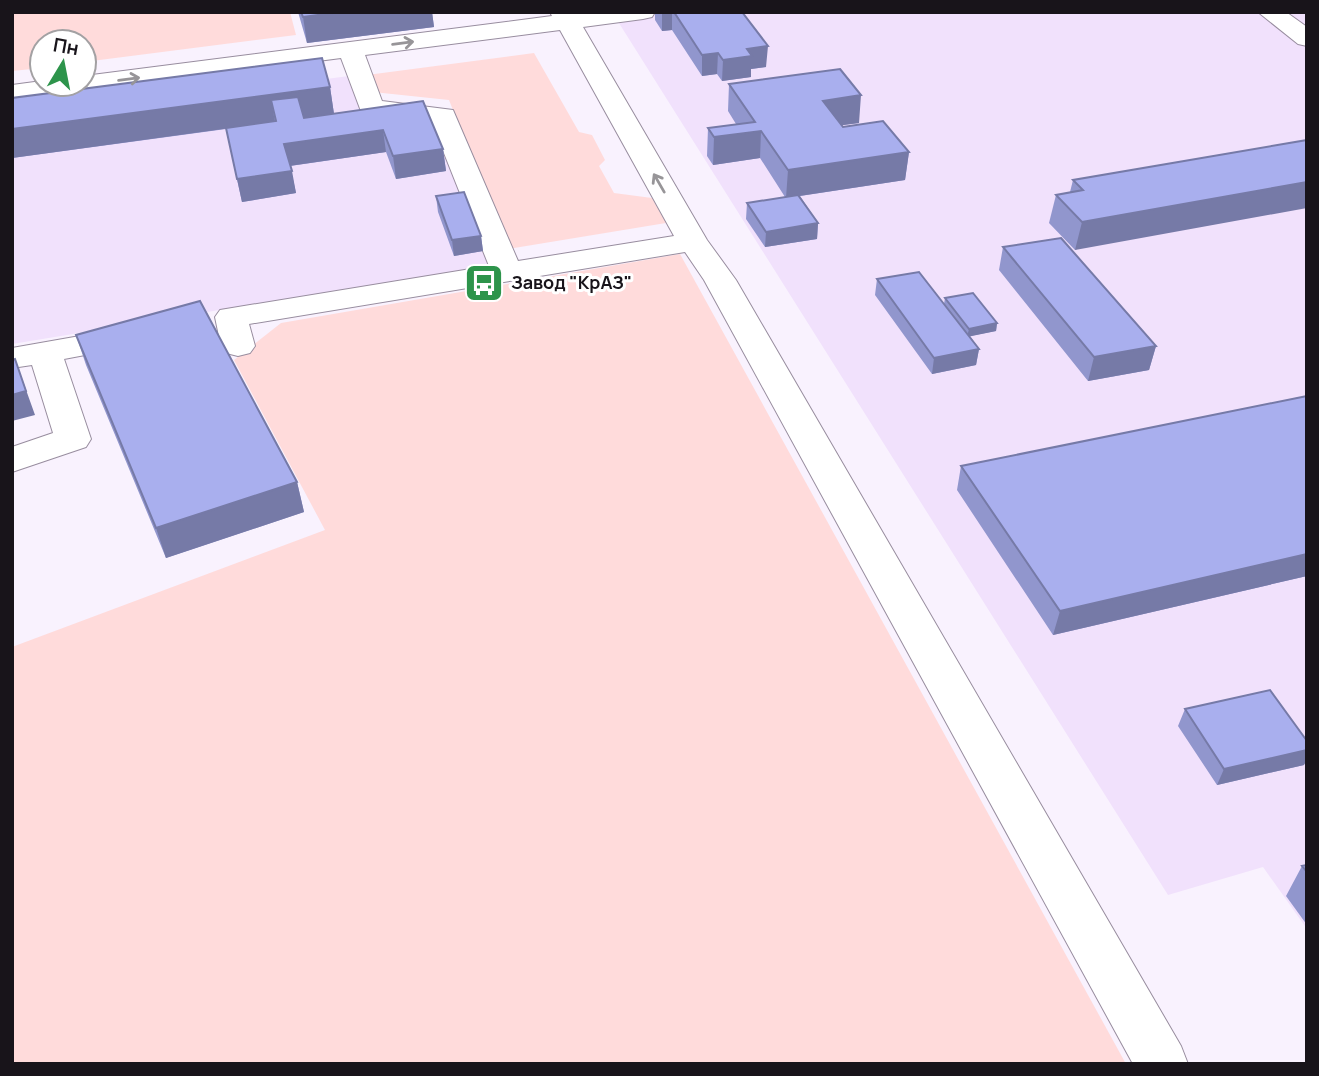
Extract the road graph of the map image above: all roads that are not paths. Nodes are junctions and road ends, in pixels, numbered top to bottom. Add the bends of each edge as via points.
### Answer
1 (452, 12) edge
2 (643, 12) edge
3 (1270, 12) edge
4 (565, 17) edge
5 (462, 36) junction
6 (1307, 39) edge
7 (351, 50) junction
8 (12, 93) edge
9 (693, 242) junction
10 (507, 272) junction
11 (235, 331) dead end
12 (153, 333) edge
13 (28, 355) edge
14 (12, 460) edge
15 (1162, 1064) edge

1 - 5 street
2 - 4 street
3 - 6 street
4 - 5 street
9 -> 4 street
7 -> 5 street
8 -> 7 street
7 - 10 street via 371,108 443,116
9 - 10 street
9 - 15 street via 720,280
10 - 11 street
12 - 13 street
13 - 14 street via 73,439

